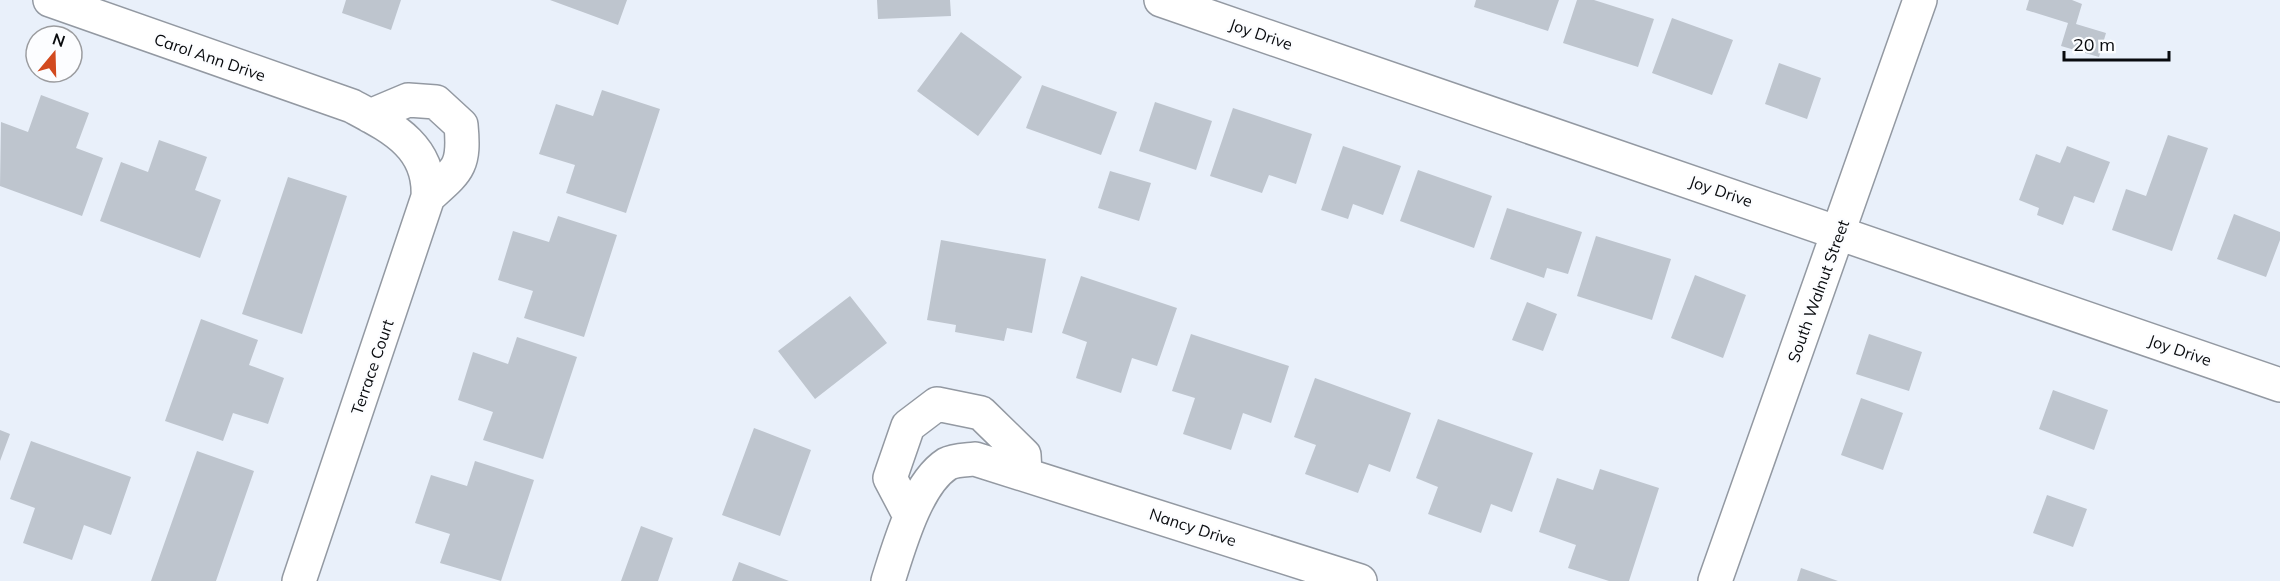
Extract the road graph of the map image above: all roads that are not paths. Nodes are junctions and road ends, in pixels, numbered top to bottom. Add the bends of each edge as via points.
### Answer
1 (50, 0) edge
2 (1161, 0) edge
3 (1920, 0) edge
4 (370, 116) junction
5 (418, 152) joint
6 (428, 197) junction
7 (1839, 231) junction
8 (2280, 385) edge
9 (1025, 473) junction
10 (910, 516) junction
11 (299, 581) edge
12 (888, 581) edge
13 (1360, 581) edge
14 (1715, 581) edge

1 - 4 street, Carol Ann Drive via 352,106
2 - 7 street, Joy Drive
3 - 7 street, South Walnut Street
4 - 5 street, Carol Ann Drive via 394,128
4 - 6 street via 408,100 436,102 461,125 464,154 454,174
5 - 6 street, Terrace Court via 429,186
6 - 11 street, Terrace Court
7 - 8 street, Joy Drive
7 - 14 street, South Walnut Street
9 - 10 street, Nancy Drive via 975,459 948,463 927,486
9 - 10 street via 1024,455 981,413 938,404 908,426 890,478
9 - 13 street, Nancy Drive
10 - 12 street

